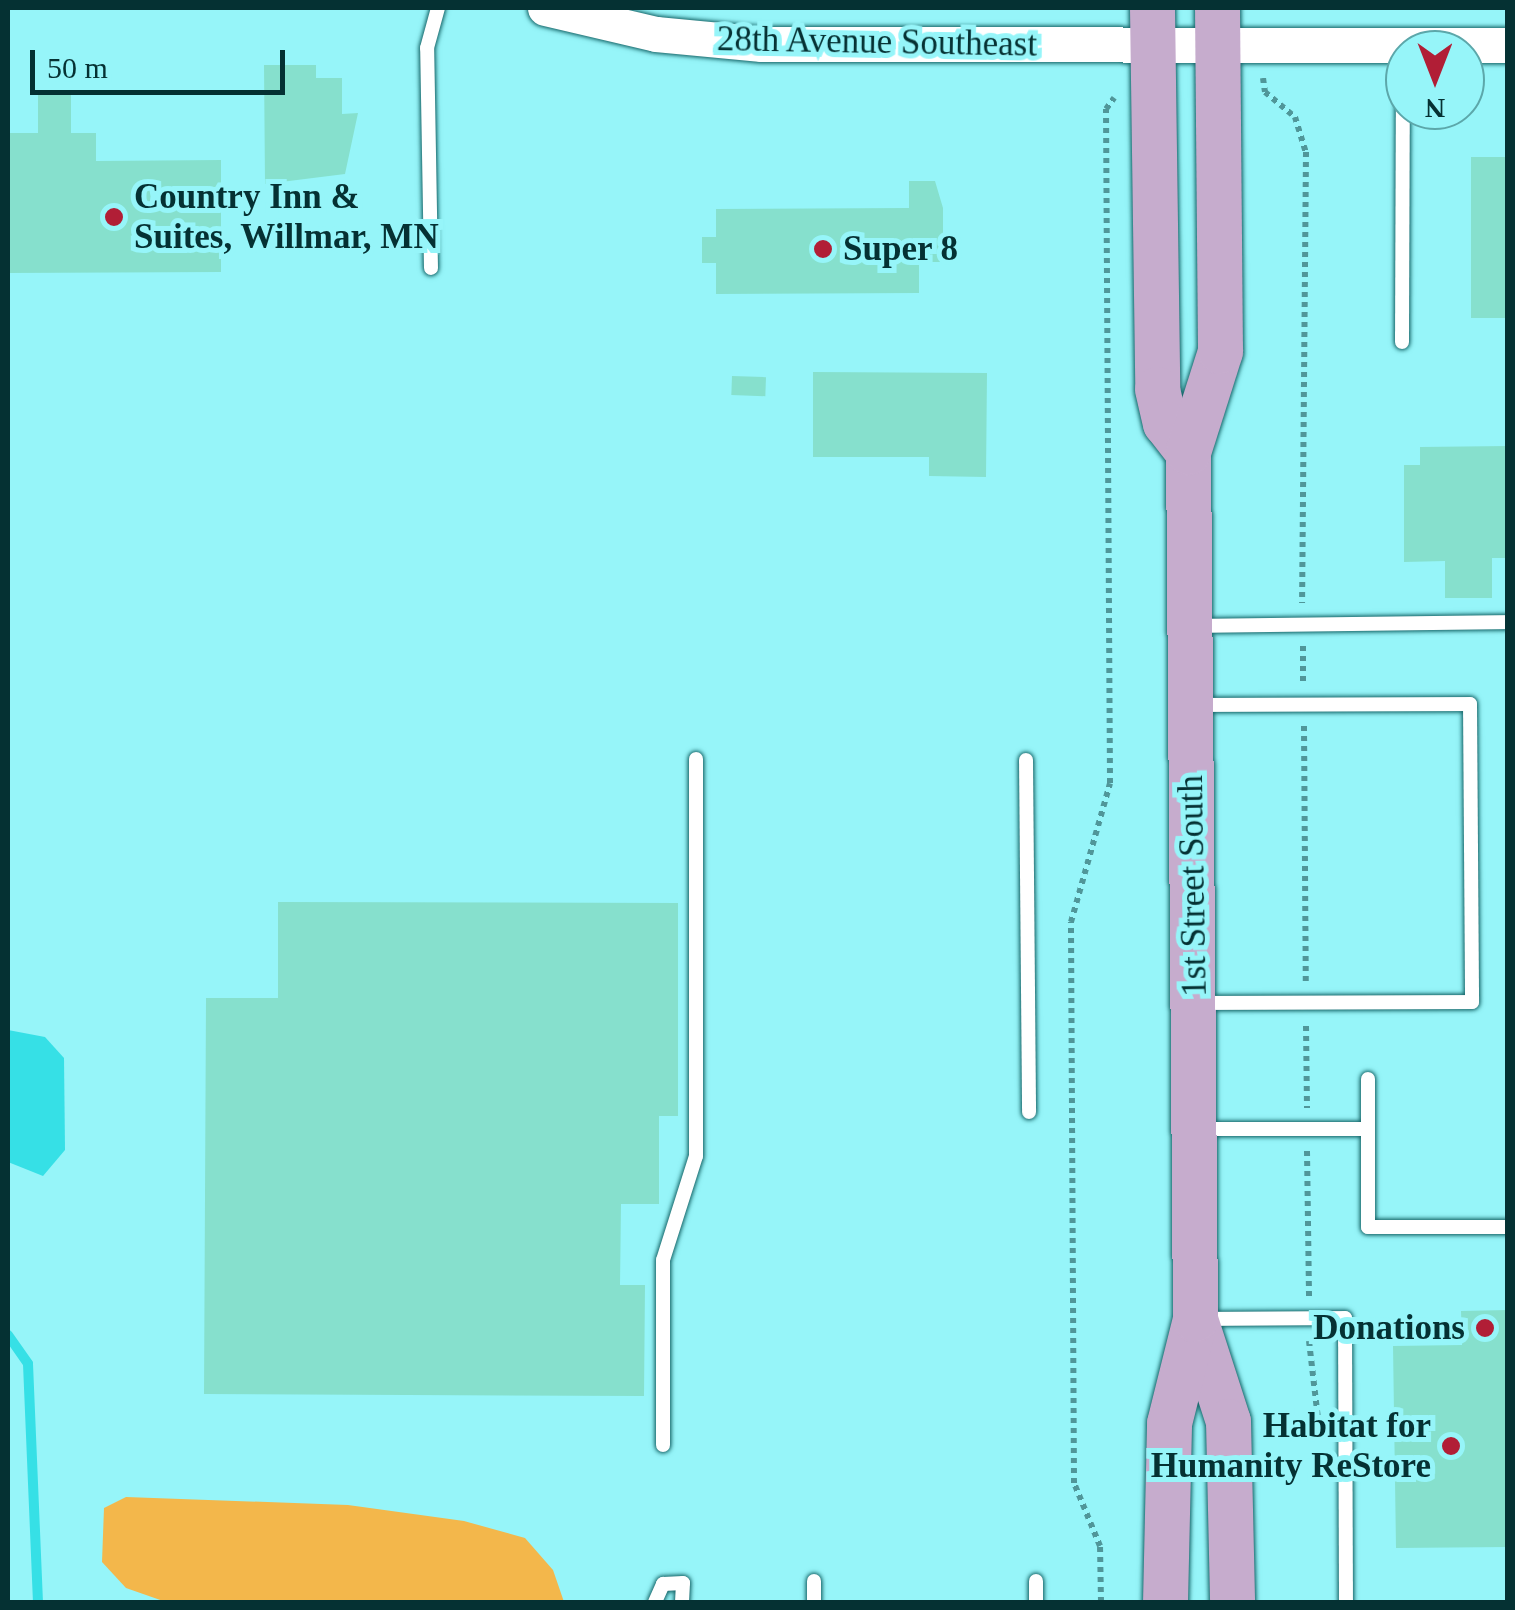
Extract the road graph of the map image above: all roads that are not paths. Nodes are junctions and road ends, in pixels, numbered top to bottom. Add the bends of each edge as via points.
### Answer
1 (438, 8) edge
2 (545, 8) edge
3 (1152, 26) edge
4 (1231, 32) edge
5 (1385, 43) edge
6 (1403, 130) edge
7 (432, 268) dead end
8 (1402, 342) dead end
9 (1188, 452) junction
10 (1508, 622) edge
11 (1190, 626) junction
12 (1190, 705) junction
13 (696, 759) dead end
14 (1026, 760) dead end
15 (1195, 1003) junction
16 (1368, 1079) dead end
17 (1030, 1112) dead end
18 (1196, 1129) junction
19 (1368, 1129) junction
20 (1508, 1227) edge
21 (1195, 1319) junction
22 (662, 1445) dead end
23 (814, 1581) dead end
24 (1036, 1581) dead end
25 (655, 1602) edge
26 (682, 1602) edge
27 (814, 1602) edge
28 (1036, 1602) edge
29 (1165, 1602) edge
30 (1232, 1602) edge
31 (1346, 1602) edge

1 - 7 lane via 427,48
2 - 3 street, 28th Avenue Southeast via 720,42 1106,44
3 - 4 street, 28th Avenue Southeast
3 - 9 main road via 1157,389 1165,423
4 - 5 street, 28th Avenue Southeast
4 - 9 main road, 1st Street South via 1220,351
6 - 8 lane
9 - 11 main road, 1st Street South
10 - 11 lane
11 - 12 main road, 1st Street South
12 - 15 main road, 1st Street South
12 - 15 lane via 1470,704 1472,1002
13 - 22 lane via 696,1156 663,1260
14 - 17 lane
15 - 18 main road, 1st Street South
16 - 19 lane
18 - 19 lane
18 - 21 main road, 1st Street South
19 - 20 lane via 1368,1227
21 - 29 main road, 1st Street South via 1169,1423
21 - 30 main road, 1st Street South via 1228,1421
21 - 31 lane via 1345,1318
23 - 27 lane
24 - 28 lane
25 - 26 lane via 663,1584 683,1582

